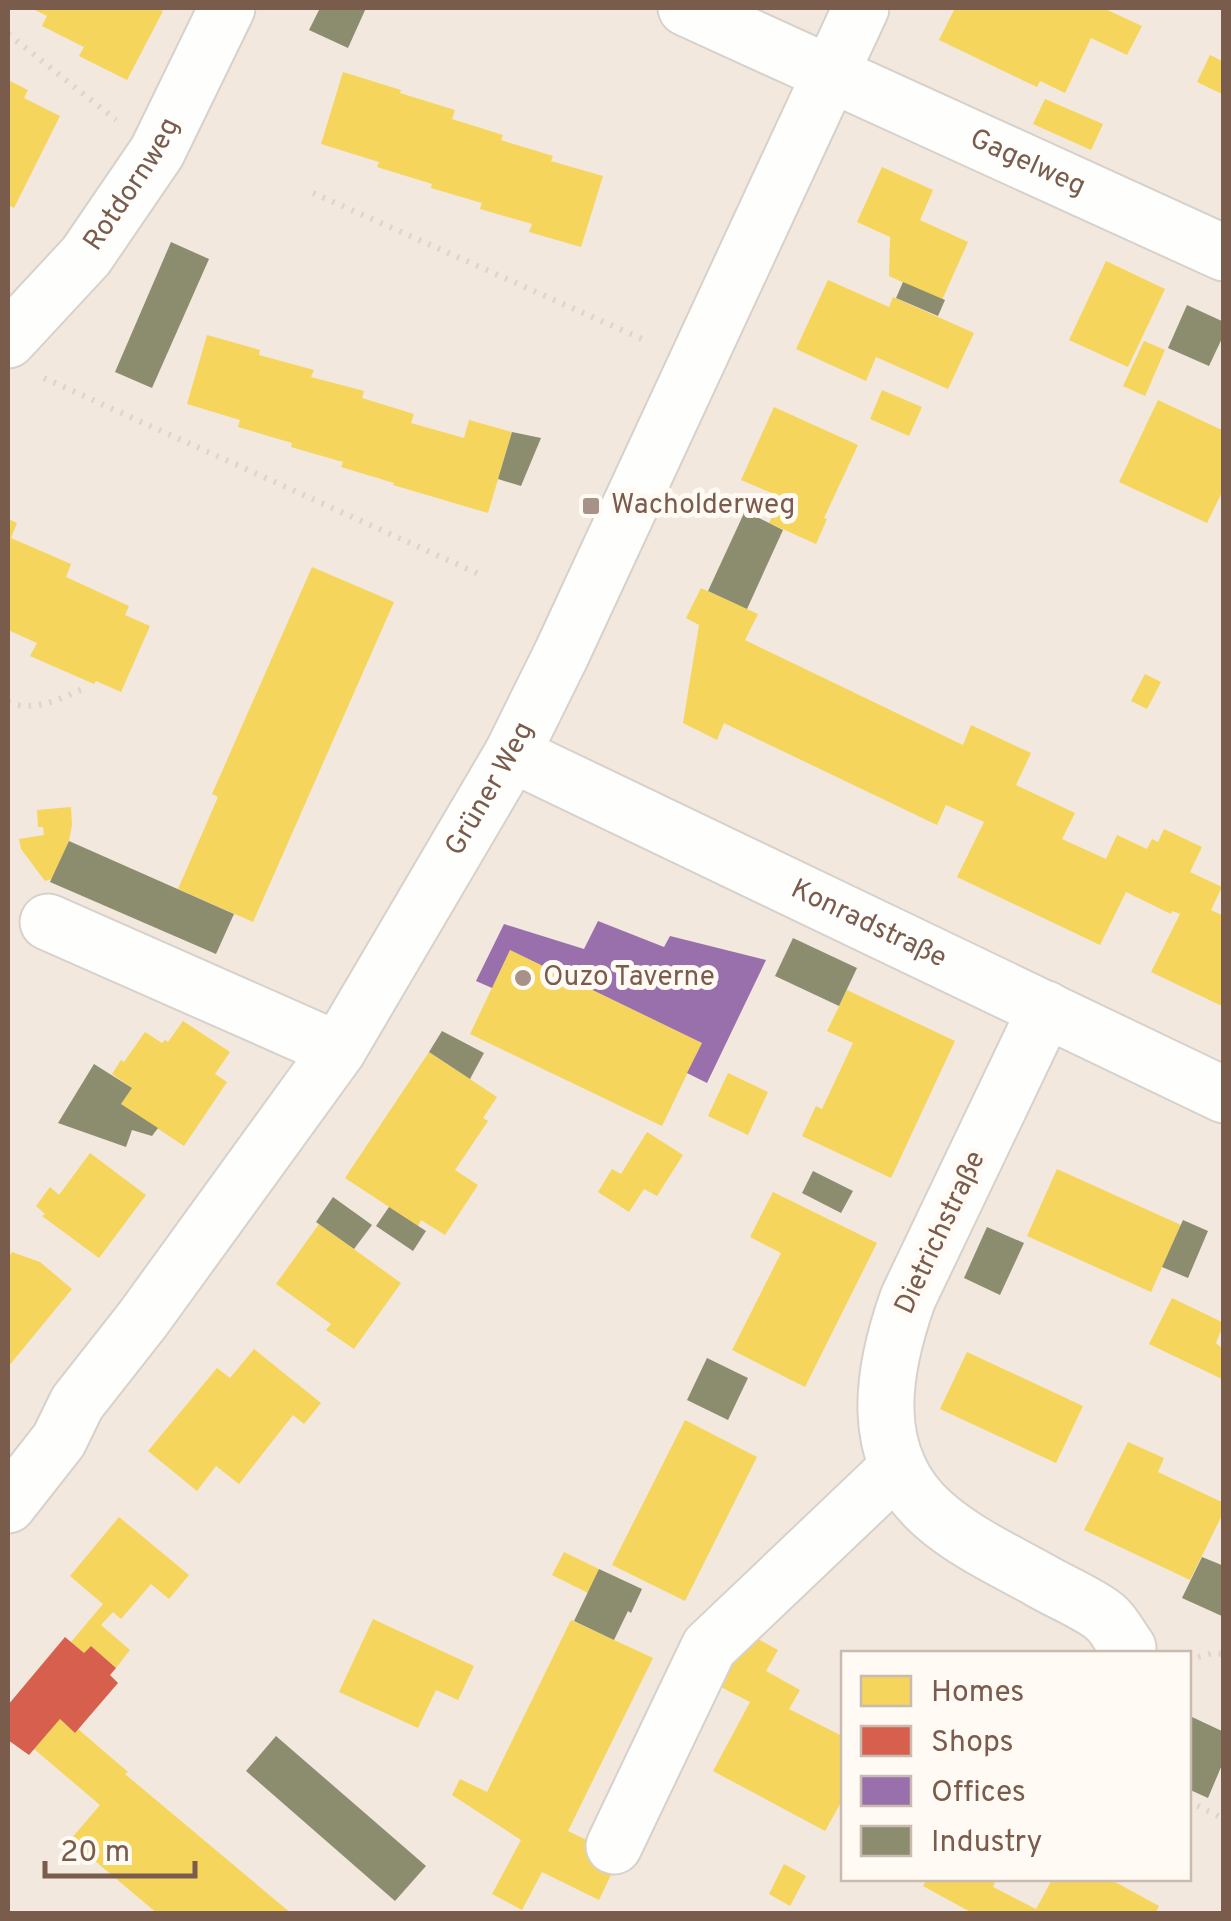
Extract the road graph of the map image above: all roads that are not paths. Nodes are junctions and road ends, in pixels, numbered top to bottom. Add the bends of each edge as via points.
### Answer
1 (226, 8) edge
2 (686, 8) edge
3 (861, 8) edge
4 (830, 73) junction
5 (1224, 252) edge
6 (19, 356) edge
7 (512, 754) junction
8 (48, 922) dead end
9 (1046, 1009) junction
10 (338, 1050) junction
11 (1224, 1095) edge
12 (898, 1467) junction
13 (8, 1505) edge
14 (1128, 1651) edge
15 (614, 1846) dead end

1 - 6 street, Rotdornweg via 157,152
2 - 4 street
3 - 4 street, Grüner Weg
4 - 5 street, Gagelweg
4 - 7 street, Grüner Weg
7 - 9 street, Konradstraße
7 - 10 street, Grüner Weg
8 - 10 street
9 - 11 street, Konradstraße
9 - 12 street, Dietrichstraße via 896,1331 886,1433
10 - 13 street, Grüner Weg
12 - 14 street, Dietrichstraße via 930,1512 1107,1618
12 - 15 street via 709,1647

